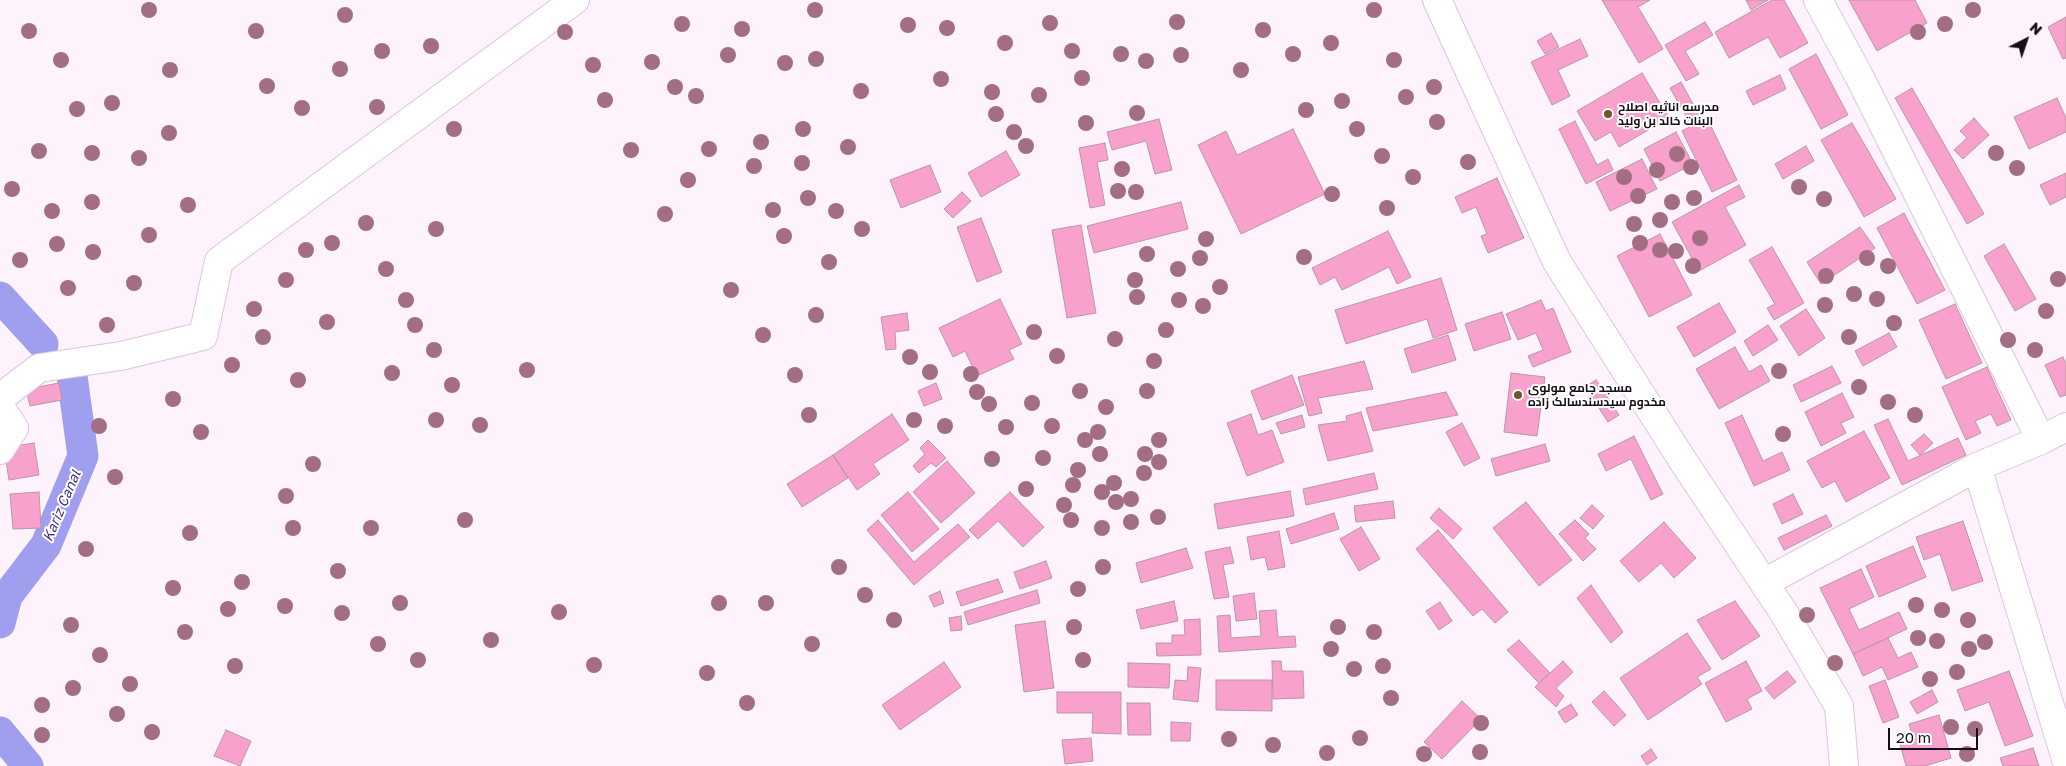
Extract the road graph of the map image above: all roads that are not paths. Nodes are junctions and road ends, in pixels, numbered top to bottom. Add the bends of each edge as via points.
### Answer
1 (575, 0) edge
2 (1818, 0) edge
3 (1441, 2) edge
4 (0, 398) edge
5 (0, 407) edge
6 (2066, 427) edge
7 (2041, 440) junction
8 (0, 450) edge
9 (1977, 467) junction
10 (1764, 583) junction
11 (2066, 759) edge
12 (1844, 766) edge

1 - 4 street via 219,262 203,336 121,356 39,368
2 - 7 street
3 - 10 street via 1557,262
5 - 8 street via 14,428
6 - 7 street
7 - 9 street
9 - 10 street
9 - 11 street
10 - 12 street via 1839,706

